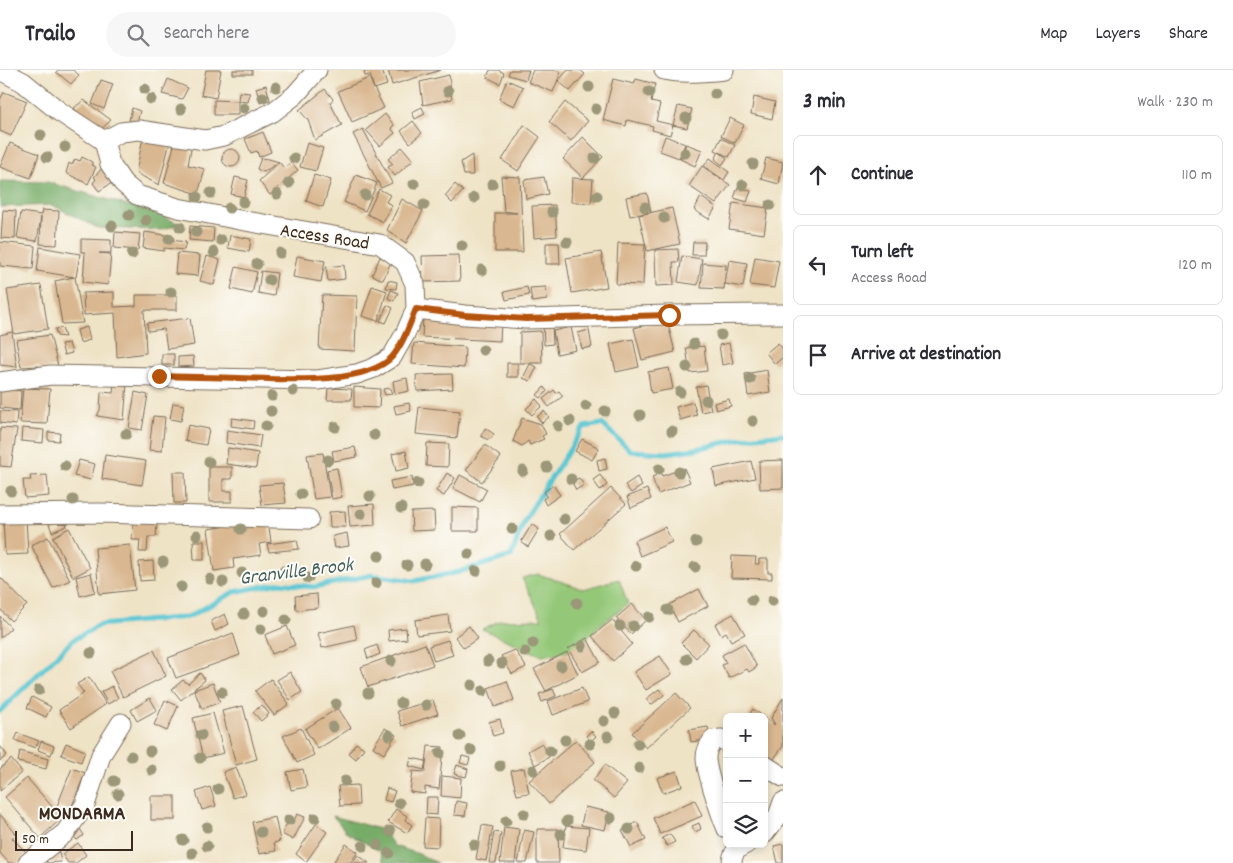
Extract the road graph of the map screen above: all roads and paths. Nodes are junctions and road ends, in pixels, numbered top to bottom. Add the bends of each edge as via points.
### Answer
1 (0, 70) edge
2 (317, 70) edge
3 (664, 70) edge
4 (724, 70) edge
5 (104, 141) junction
6 (416, 309) junction
7 (783, 314) edge
8 (0, 382) edge
9 (0, 514) edge
10 (309, 519) dead end
11 (121, 723) dead end
12 (723, 740) edge
13 (768, 768) edge
14 (783, 777) edge
15 (783, 802) edge
16 (723, 818) edge
17 (768, 829) edge
18 (28, 863) edge

1 - 5 street
2 - 5 street via 295,95 273,112 224,136 205,140 139,130 121,132
3 - 4 street
5 - 6 street, Access Road via 110,164 123,183 137,195 235,220 380,244 405,262 415,284
6 - 7 street via 526,319
6 - 8 street, Access Road via 392,357 357,374 318,380 51,375
9 - 10 street via 100,512
11 - 18 street via 101,755 85,805 65,833
12 - 16 street via 713,740 706,758
13 - 14 street
15 - 17 street

